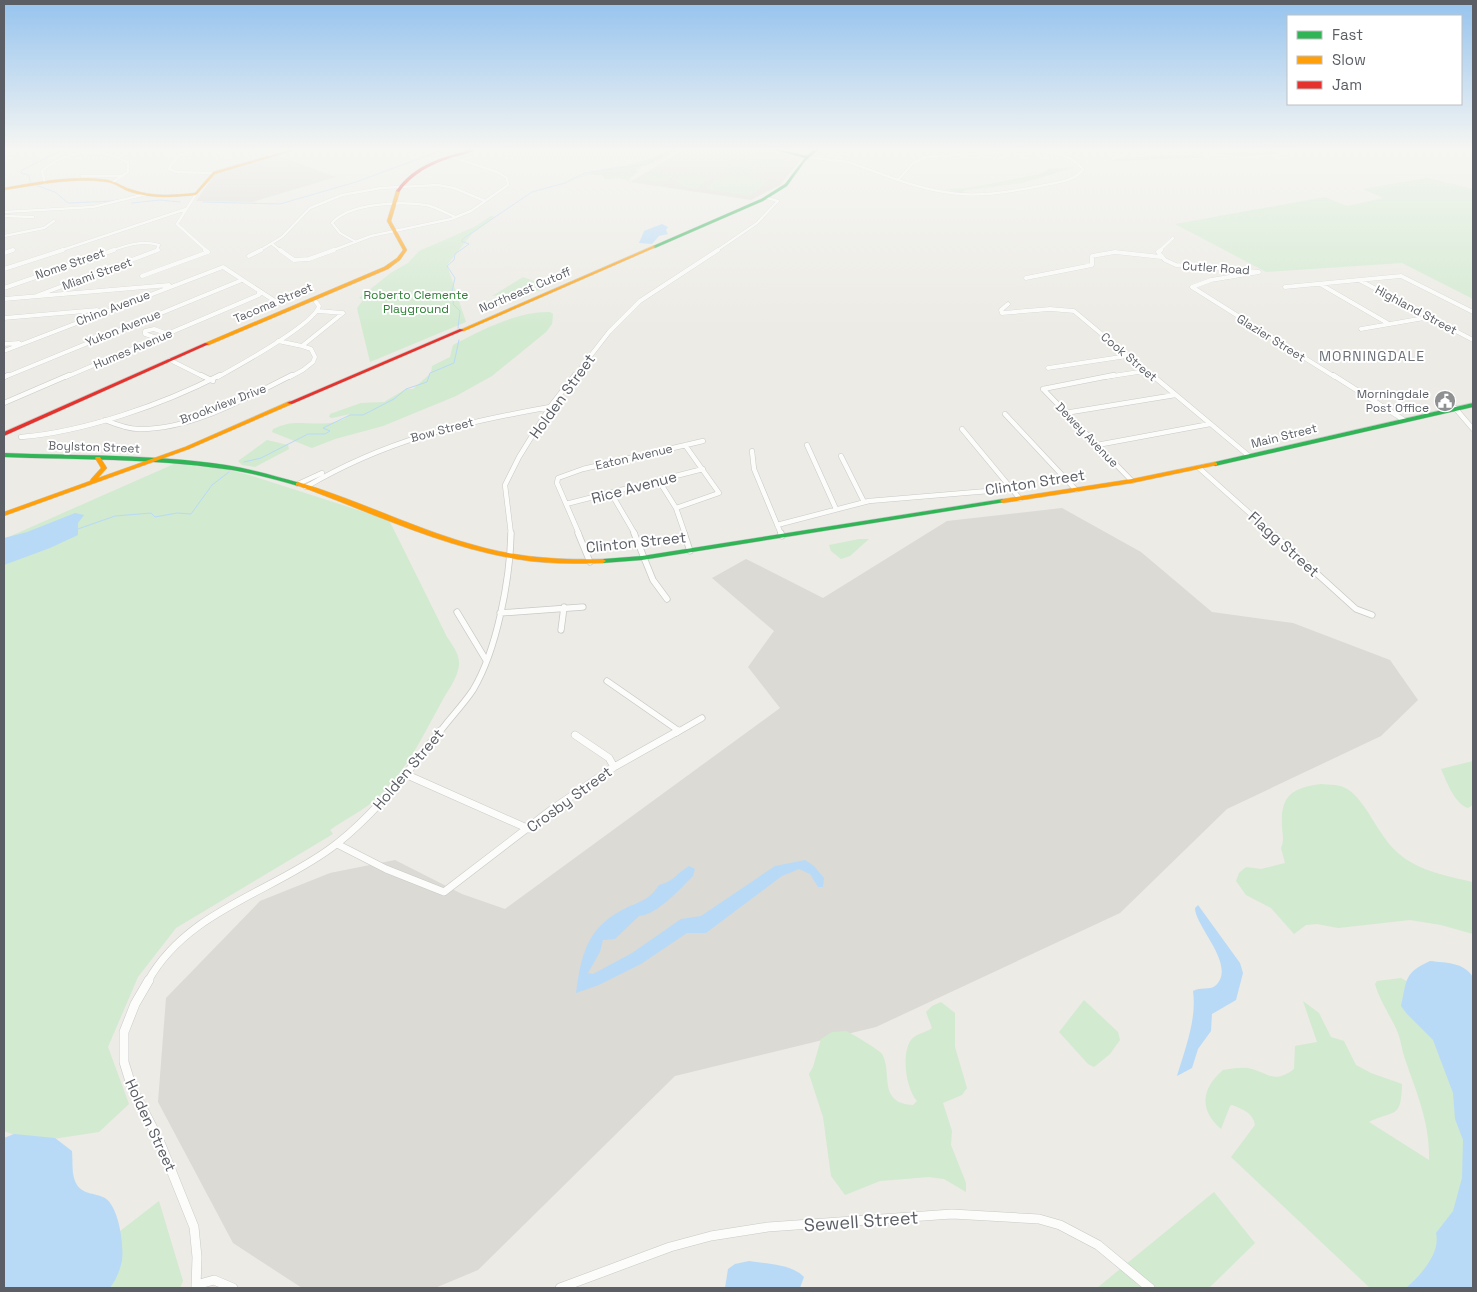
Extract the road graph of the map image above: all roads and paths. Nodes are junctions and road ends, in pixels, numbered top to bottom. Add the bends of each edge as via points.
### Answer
1 (64, 210) edge
2 (182, 210) edge
3 (185, 210) edge
4 (307, 210) edge
5 (351, 210) edge
6 (393, 210) edge
7 (439, 210) edge
8 (468, 210) edge
9 (743, 210) edge
10 (765, 210) edge
11 (4, 212) edge
12 (4, 216) edge
13 (33, 217) dead end
14 (455, 217) junction
15 (54, 221) dead end
16 (394, 231) junction
17 (4, 236) edge
18 (1173, 238) dead end
19 (354, 241) junction
20 (272, 244) junction
21 (13, 250) dead end
22 (157, 251) joint
23 (4, 253) edge
24 (249, 256) dead end
25 (1161, 256) junction
26 (4, 269) edge
27 (142, 276) dead end
28 (1026, 278) dead end
29 (242, 280) junction
30 (1359, 280) junction
31 (1320, 284) junction
32 (173, 285) junction
33 (1193, 286) joint
34 (1285, 287) dead end
35 (4, 288) edge
36 (259, 291) junction
37 (36, 296) junction
38 (4, 299) edge
39 (316, 302) dead end
40 (278, 303) dead end
41 (1008, 304) dead end
42 (318, 311) junction
43 (104, 312) junction
44 (1473, 312) edge
45 (1430, 317) junction
46 (4, 318) edge
47 (1389, 324) junction
48 (1361, 329) dead end
49 (168, 334) junction
50 (157, 338) junction
51 (1473, 340) edge
52 (278, 341) junction
53 (27, 342) junction
54 (4, 344) edge
55 (302, 346) junction
56 (4, 351) edge
57 (1127, 356) junction
58 (170, 360) junction
59 (1048, 368) dead end
60 (1145, 371) junction
61 (4, 377) edge
62 (213, 381) junction
63 (1175, 395) junction
64 (4, 403) edge
65 (1473, 404) edge
66 (550, 407) junction
67 (1455, 408) junction
68 (1065, 413) junction
69 (1005, 414) dead end
70 (105, 420) junction
71 (1404, 420) junction
72 (1210, 424) junction
73 (962, 429) dead end
74 (1473, 429) edge
75 (4, 434) edge
76 (21, 437) dead end
77 (703, 441) dead end
78 (685, 445) junction
79 (807, 445) dead end
80 (1097, 446) junction
81 (187, 448) junction
82 (752, 452) dead end
83 (4, 455) edge
84 (841, 456) dead end
85 (1249, 456) junction
86 (98, 458) junction
87 (155, 460) junction
88 (184, 462) junction
89 (338, 467) junction
90 (703, 468) junction
91 (1199, 468) junction
92 (659, 481) junction
93 (1132, 481) junction
94 (89, 483) junction
95 (302, 485) junction
96 (1100, 486) joint
97 (1012, 489) junction
98 (1076, 490) junction
99 (611, 493) junction
100 (1020, 498) junction
101 (864, 502) junction
102 (566, 504) junction
103 (676, 508) junction
104 (836, 509) junction
105 (4, 514) edge
106 (777, 526) junction
107 (782, 536) junction
108 (690, 550) junction
109 (510, 555) junction
110 (645, 558) junction
111 (590, 562) junction
112 (667, 599) dead end
113 (564, 607) junction
114 (583, 607) dead end
115 (457, 612) dead end
116 (500, 613) junction
117 (1372, 615) dead end
118 (561, 630) dead end
119 (486, 660) junction
120 (607, 681) dead end
121 (702, 718) dead end
122 (679, 731) junction
123 (575, 735) dead end
124 (614, 767) junction
125 (405, 774) junction
126 (529, 828) junction
127 (337, 844) junction
128 (196, 1287) edge
129 (233, 1288) edge
130 (560, 1288) edge
131 (1150, 1288) edge

1 - 11 street
2 - 26 street
3 - 27 street via 177,224 208,252
4 - 20 street
5 - 19 street via 335,218 332,223 335,230
6 - 16 main road, Tacoma Street via 389,221
7 - 14 street
8 - 14 street
9 - 81 main road, Northeast Cutoff
10 - 66 street, Holden Street via 757,223 640,301 609,332
12 - 13 street
14 - 16 street
15 - 17 street via 44,228
16 - 19 street
16 - 58 main road, Tacoma Street via 405,250 386,268
18 - 25 street, Cutler Road via 1159,249
19 - 20 street via 299,261 290,259
20 - 24 street
21 - 23 street
22 - 35 street, Nome Street via 159,245 155,243 130,244
22 - 37 street, Miami Street
25 - 28 street via 1104,252 1092,256 1092,264 1088,266
25 - 33 street, Cutler Road via 1172,264 1185,267 1259,272 1226,276
29 - 32 street, Chino Avenue via 223,267
29 - 36 street
29 - 61 street, Yukon Avenue
30 - 31 street
30 - 44 street via 1403,277
30 - 45 street, Highland Street
31 - 34 street
31 - 47 street
32 - 37 street
32 - 43 street, Chino Avenue
33 - 71 street, Glazier Street
36 - 40 street
36 - 49 street, Humes Avenue via 257,296
37 - 38 street
39 - 42 street
41 - 57 street, Cook Street via 1002,313 1074,310
42 - 52 street
42 - 55 street via 343,313
43 - 46 street
43 - 53 street, Chino Avenue
45 - 47 street
45 - 51 street, Highland Street
47 - 48 street
49 - 50 street, Humes Avenue
49 - 50 street via 154,329 145,332
50 - 64 street, Humes Avenue
52 - 55 street
52 - 62 street
53 - 54 street
53 - 56 street, Chino Avenue
55 - 70 street, Brookview Drive via 314,353 314,360 307,367 216,409 153,428 129,428
57 - 59 street
57 - 60 street, Cook Street
58 - 62 street
58 - 75 main road, Tacoma Street
60 - 63 street, Cook Street
60 - 68 street, Dewey Avenue via 1043,389
62 - 70 street
63 - 68 street
63 - 72 street, Cook Street
65 - 67 main road, Main Street
66 - 89 street, Bow Street via 438,428
66 - 109 street, Holden Street via 505,485 511,524
67 - 71 main road, Main Street
67 - 74 street
68 - 80 street, Dewey Avenue
69 - 98 street
70 - 76 street
71 - 85 main road, Main Street
72 - 80 street
72 - 85 street, Cook Street
73 - 97 street
77 - 78 street, Eaton Avenue
78 - 90 street
78 - 102 street, Eaton Avenue via 565,474 557,481
79 - 104 street
80 - 93 street, Dewey Avenue
81 - 87 main road, Northeast Cutoff
81 - 88 main road via 181,456
82 - 106 street via 754,469
83 - 86 main road, Boylston Street
84 - 101 street
85 - 91 main road, Main Street
86 - 87 main road, Boylston Street
86 - 94 main road via 104,468
87 - 88 main road, Boylston Street
87 - 94 main road, Northeast Cutoff
88 - 95 main road, Clinton Street via 237,468
89 - 95 street, Bow Street
89 - 95 street, Bow Street
90 - 92 street, Rice Avenue
90 - 103 street via 719,493
91 - 93 main road, Main Street
91 - 117 street, Flagg Street via 1356,609
92 - 99 street, Rice Avenue
92 - 103 street
93 - 96 main road, Main Street
94 - 105 main road, Northeast Cutoff
95 - 109 main road, Clinton Street via 448,538
96 - 98 main road, Clinton Street
97 - 100 street
97 - 101 street, Clinton Street
98 - 100 main road, Clinton Street
99 - 102 street, Rice Avenue
99 - 110 street via 627,517
100 - 107 main road, Clinton Street
101 - 104 street, Clinton Street
102 - 111 street
103 - 108 street
104 - 106 street, Clinton Street
106 - 107 street
107 - 108 main road, Clinton Street
108 - 110 main road, Clinton Street
109 - 111 main road, Clinton Street
109 - 116 street, Holden Street
110 - 111 main road, Clinton Street
110 - 112 street via 652,580
113 - 114 street
113 - 116 street
113 - 118 street
115 - 119 street
116 - 119 street, Holden Street
119 - 125 street, Holden Street via 464,702
120 - 122 street
121 - 122 street, Crosby Street
122 - 124 street, Crosby Street
123 - 124 street via 609,758
124 - 126 street, Crosby Street
125 - 126 street
125 - 127 street, Holden Street
126 - 127 street, Crosby Street via 444,892 386,869
127 - 128 street, Holden Street via 185,935 153,972 127,1022 123,1045 128,1075 159,1140 194,1227
128 - 129 street via 214,1280
130 - 131 street, Sewell Street via 670,1247 711,1236 768,1227 952,1214 1039,1219 1060,1225 1098,1245

